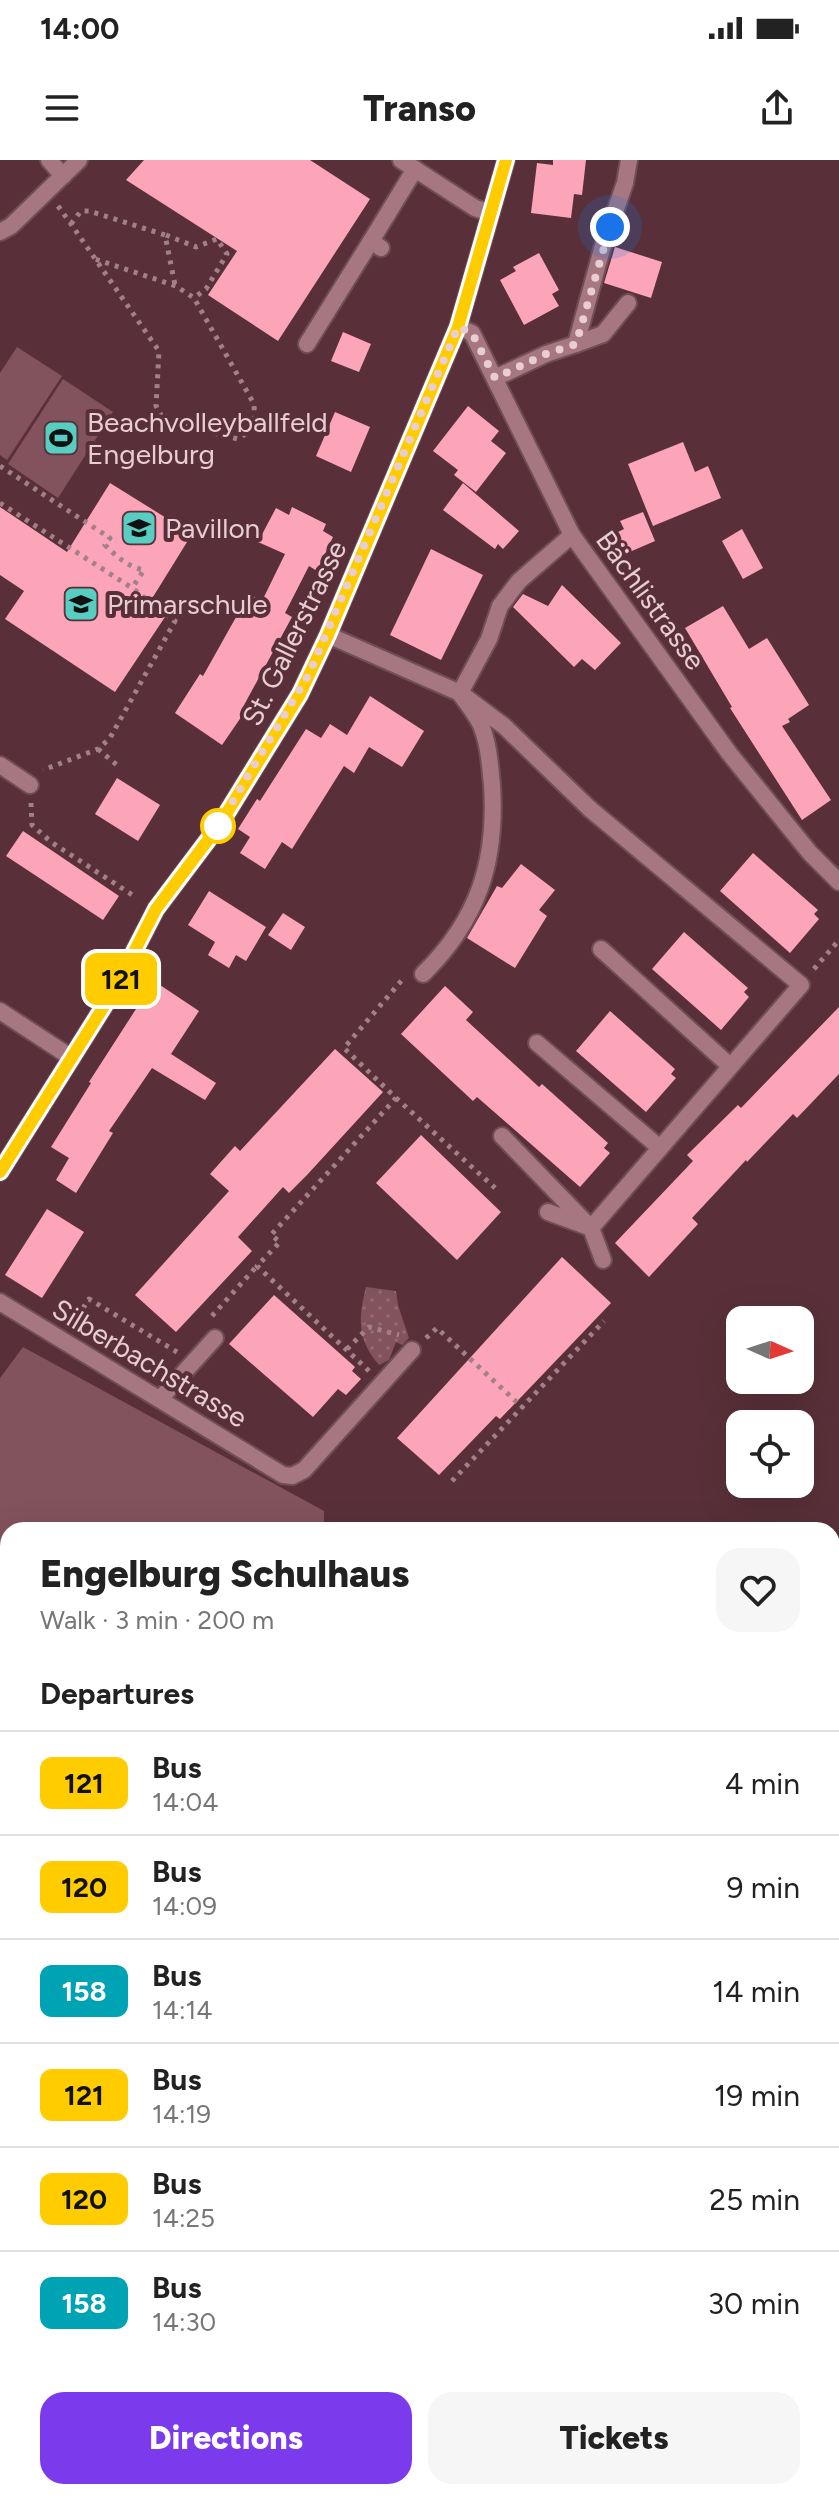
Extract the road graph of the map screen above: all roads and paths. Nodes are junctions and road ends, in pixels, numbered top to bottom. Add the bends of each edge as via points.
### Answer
1 (49, 160) edge
2 (79, 160) edge
3 (506, 160) edge
4 (629, 160) edge
5 (408, 164) edge
6 (63, 176) junction
7 (55, 202) dead end
8 (491, 213) junction
9 (71, 224) junction
10 (0, 232) edge
11 (165, 235) junction
12 (95, 259) junction
13 (176, 286) junction
14 (194, 298) junction
15 (628, 303) dead end
16 (458, 327) junction
17 (307, 344) dead end
18 (576, 344) junction
19 (495, 378) junction
20 (0, 466) edge
21 (0, 503) edge
22 (572, 535) junction
23 (132, 588) junction
24 (328, 635) junction
25 (460, 693) junction
26 (98, 749) junction
27 (0, 765) edge
28 (118, 766) dead end
29 (30, 785) junction
30 (839, 882) edge
31 (134, 896) dead end
32 (839, 940) edge
33 (601, 949) dead end
34 (423, 974) joint
35 (801, 985) junction
36 (0, 1011) edge
37 (537, 1043) dead end
38 (72, 1058) junction
39 (730, 1066) junction
40 (396, 1098) junction
41 (502, 1136) dead end
42 (660, 1148) junction
43 (0, 1172) edge
44 (495, 1188) dead end
45 (548, 1212) dead end
46 (591, 1228) junction
47 (603, 1260) dead end
48 (257, 1266) junction
49 (0, 1302) edge
50 (604, 1321) dead end
51 (206, 1323) dead end
52 (215, 1338) dead end
53 (61, 1342) junction
54 (187, 1342) dead end
55 (347, 1349) junction
56 (412, 1350) junction
57 (382, 1383) junction
58 (160, 1399) junction
59 (522, 1407) junction
60 (452, 1481) dead end

1 - 6 street
2 - 6 street
3 - 8 street, St. Gallerstrasse
4 - 18 street
5 - 8 street
5 - 17 street via 376,244
6 - 10 street
7 - 9 path
8 - 16 street, St. Gallerstrasse
9 - 11 path via 81,211 89,211
9 - 12 path
11 - 13 path
11 - 14 path via 196,247 217,239 227,254 206,289
12 - 13 path
12 - 14 path via 159,351 156,406 164,421 238,439 253,423 254,404
13 - 14 path
15 - 18 street via 603,334
16 - 19 street, Bächlistrasse via 472,333
16 - 24 street, St. Gallerstrasse
18 - 19 street
19 - 22 street, Bächlistrasse
20 - 23 path via 110,538 105,545 114,554 144,570
21 - 23 path
22 - 25 street via 519,581 500,606
22 - 30 street, Bächlistrasse via 729,753
23 - 26 path via 175,621 125,715
24 - 25 street
24 - 38 street, St. Gallerstrasse via 300,694 220,824 156,909
25 - 34 street via 480,723 489,750 491,843 474,906 448,949
25 - 35 street
26 - 28 path
26 - 29 path via 45,768
27 - 29 street
29 - 31 path via 32,825
32 - 35 path
33 - 39 street
34 - 40 path via 408,974 344,1048
35 - 39 street
36 - 38 street
37 - 42 street
38 - 43 street, St. Gallerstrasse
39 - 42 street
40 - 44 path
40 - 48 path via 271,1235 280,1242
41 - 46 street
42 - 46 street
45 - 46 street
46 - 47 street
48 - 51 path
48 - 55 path
49 - 53 street, Silberbachstrasse
50 - 59 path
52 - 58 street
53 - 54 path via 89,1299 177,1352
53 - 58 street, Silberbachstrasse
55 - 56 path via 369,1327 399,1334
55 - 57 path
56 - 57 street
56 - 59 path via 437,1328
57 - 58 street, Silberbachstrasse via 334,1439 292,1476
59 - 60 path

